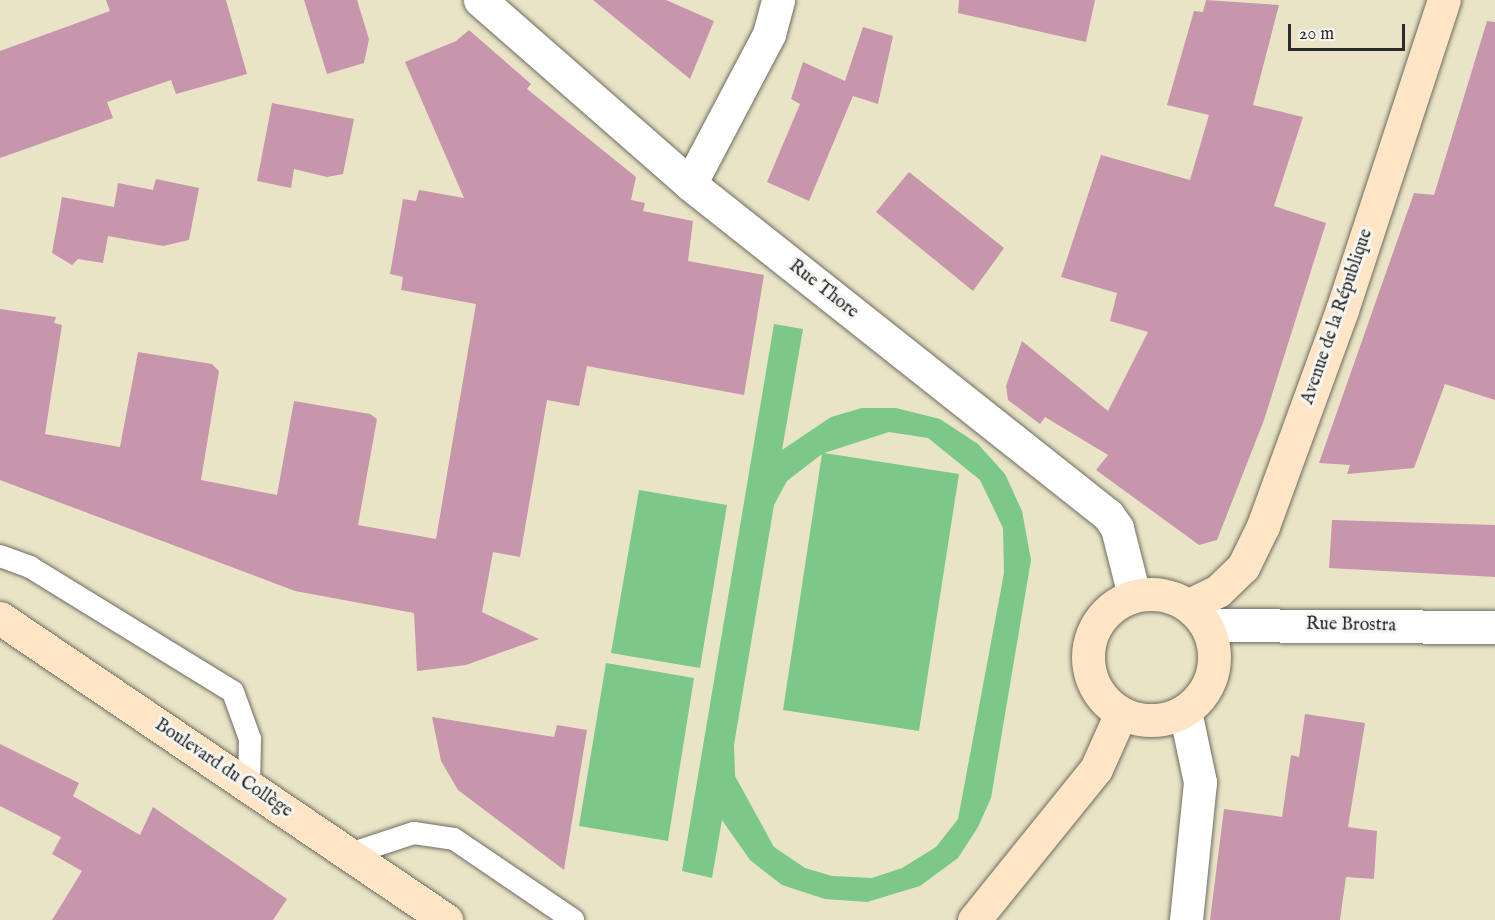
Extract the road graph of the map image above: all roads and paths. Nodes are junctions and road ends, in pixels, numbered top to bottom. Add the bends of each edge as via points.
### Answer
1 (480, 0) edge
2 (778, 0) edge
3 (1444, 0) edge
4 (690, 184) junction
5 (0, 556) edge
6 (1134, 596) junction
7 (1198, 615) junction
8 (0, 618) edge
9 (1495, 627) edge
10 (1185, 711) junction
11 (1121, 713) junction
12 (249, 786) junction
13 (350, 854) junction
14 (446, 920) edge
15 (573, 920) edge
16 (974, 920) edge
17 (1185, 920) edge

1 - 4 street, Rue Thore
2 - 4 street via 769,34
3 - 7 main road, Avenue de la République via 1342,310 1263,526 1243,567
4 - 6 street, Rue Thore via 1108,515
5 - 12 lane via 30,567 233,692 250,739
6 - 7 main road via 1153,593
6 - 11 main road via 1099,620 1090,639 1093,682
7 - 9 street, Rue Brostra
7 - 10 main road via 1215,662 1200,698
8 - 12 main road, Boulevard du Collège
10 - 11 main road via 1153,721
10 - 17 street via 1200,782
11 - 16 main road via 1096,768
12 - 13 main road, Boulevard du Collège
13 - 14 main road, Boulevard du Collège
13 - 15 lane via 414,833 454,839

